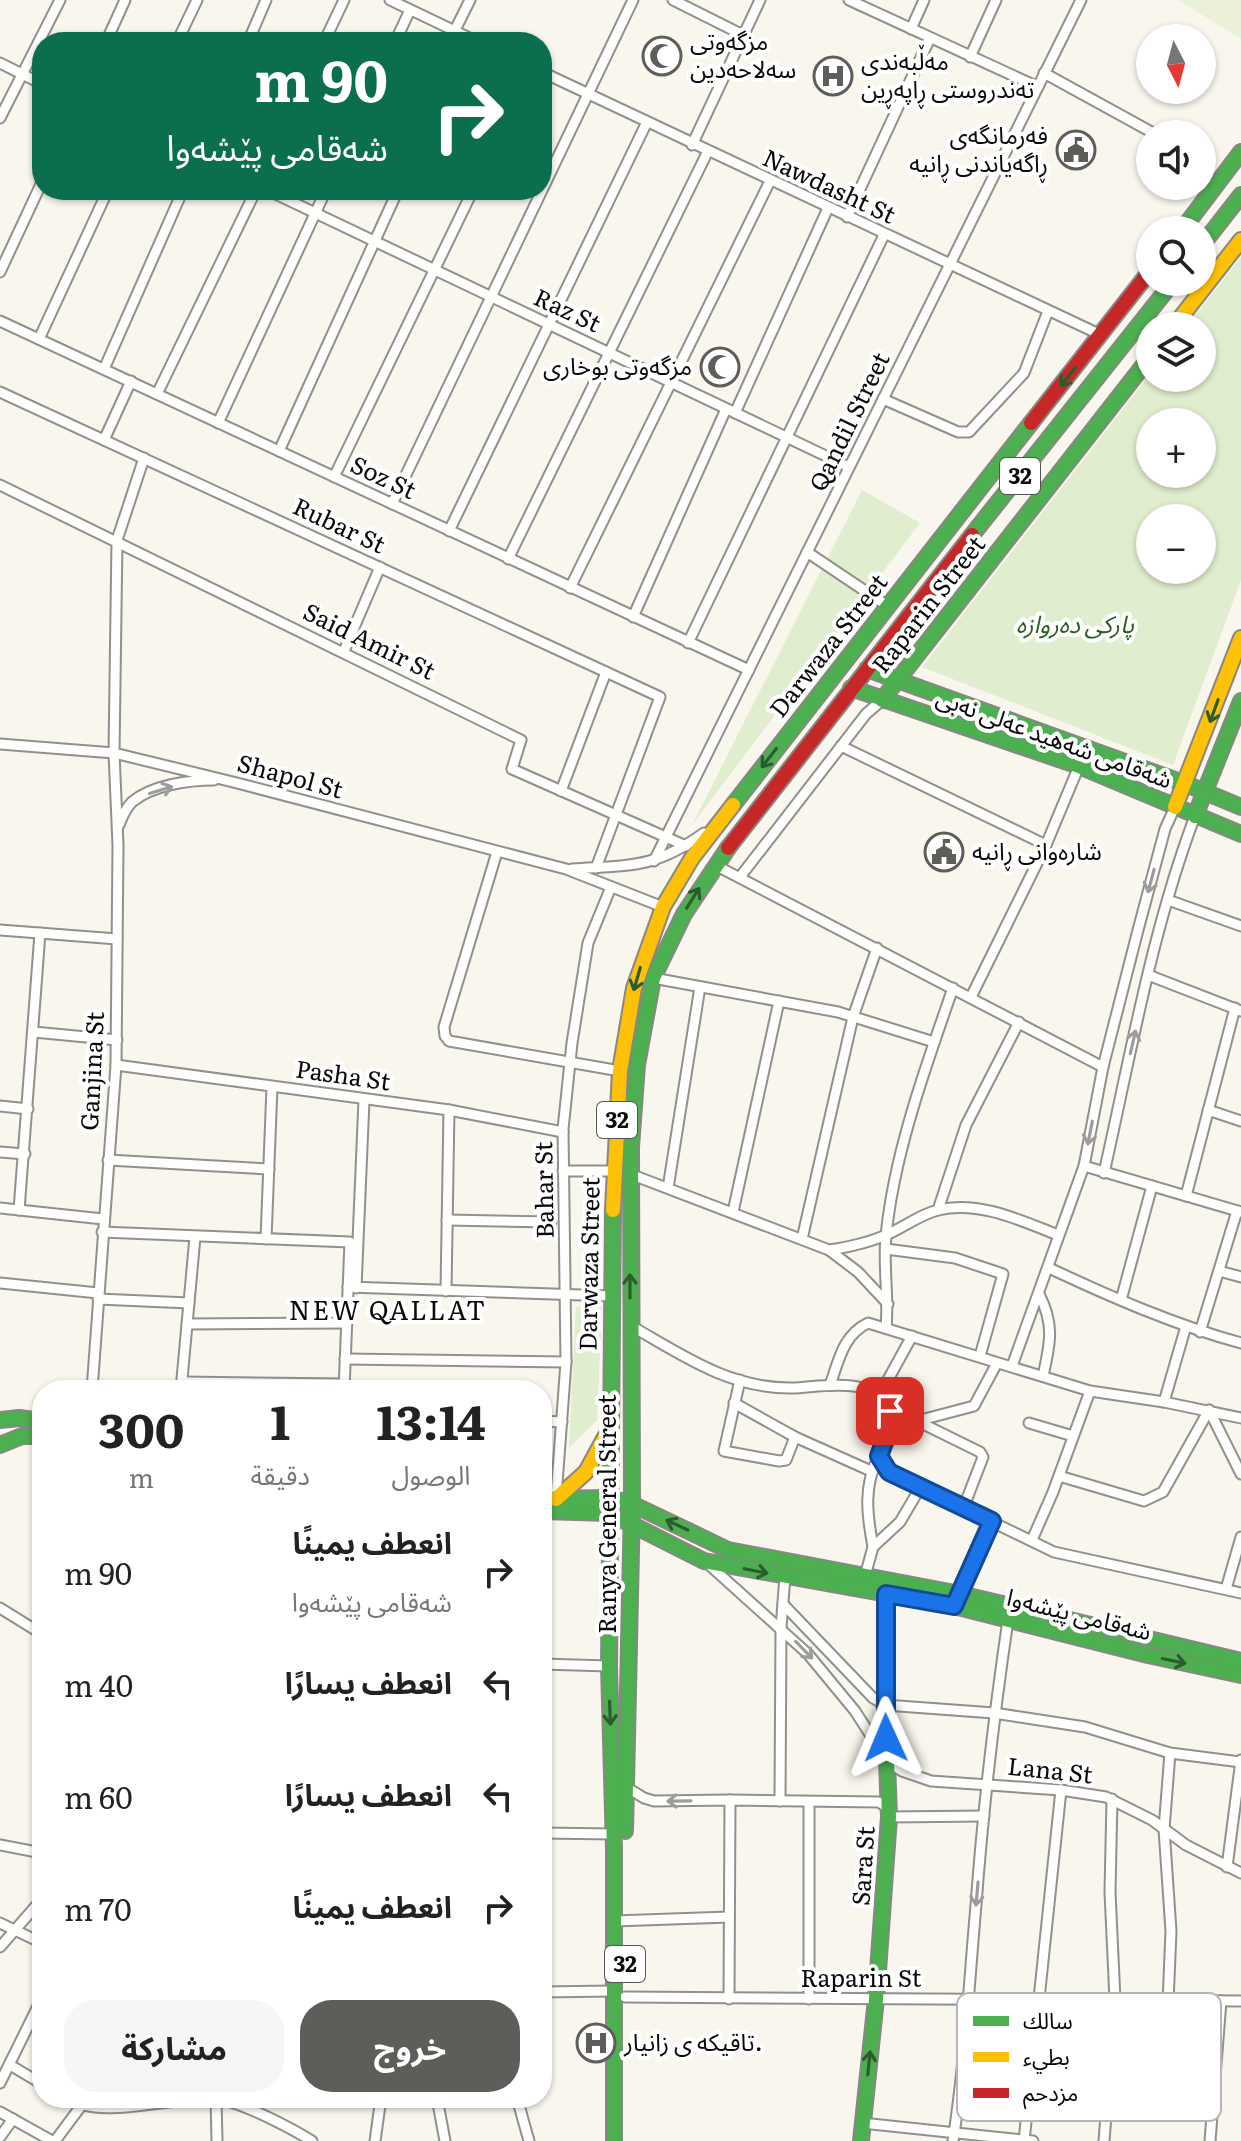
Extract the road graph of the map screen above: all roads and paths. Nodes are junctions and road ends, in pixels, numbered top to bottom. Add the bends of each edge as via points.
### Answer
1 (60, 0) edge
2 (125, 0) edge
3 (197, 0) edge
4 (266, 0) edge
5 (344, 0) edge
6 (390, 0) edge
7 (470, 0) edge
8 (633, 0) edge
9 (673, 0) edge
10 (760, 0) edge
11 (850, 0) edge
12 (924, 0) edge
13 (996, 0) edge
14 (1081, 0) edge
15 (410, 10) junction
16 (911, 29) junction
17 (455, 30) junction
18 (44, 32) edge
19 (111, 32) edge
20 (182, 32) edge
21 (252, 32) edge
22 (329, 32) edge
23 (400, 32) edge
24 (458, 32) edge
25 (743, 35) junction
26 (930, 38) junction
27 (32, 55) edge
28 (970, 57) junction
29 (0, 63) edge
30 (1044, 73) junction
31 (22, 75) junction
32 (552, 77) edge
33 (32, 80) edge
34 (1038, 87) junction
35 (589, 95) junction
36 (0, 118) edge
37 (647, 122) junction
38 (1136, 124) edge
39 (692, 145) junction
40 (708, 151) junction
41 (1241, 152) edge
42 (552, 171) edge
43 (770, 181) junction
44 (1241, 195) edge
45 (34, 200) edge
46 (103, 200) edge
47 (179, 200) edge
48 (251, 200) edge
49 (287, 200) edge
50 (321, 200) edge
51 (393, 200) edge
52 (468, 200) edge
53 (538, 200) edge
54 (828, 208) junction
55 (315, 214) junction
56 (1193, 216) edge
57 (847, 217) junction
58 (1216, 227) edge
59 (884, 235) junction
60 (1241, 240) edge
61 (373, 241) junction
62 (949, 265) junction
63 (434, 270) junction
64 (0, 272) edge
65 (1136, 289) edge
66 (1162, 296) edge
67 (491, 297) junction
68 (1048, 311) junction
69 (1185, 312) edge
70 (0, 321) edge
71 (549, 325) junction
72 (1101, 335) junction
73 (39, 339) junction
74 (609, 353) junction
75 (104, 369) junction
76 (1136, 375) edge
77 (131, 381) junction
78 (671, 383) junction
79 (0, 392) edge
80 (157, 394) junction
81 (883, 399) junction
82 (730, 411) junction
83 (218, 423) junction
84 (785, 437) junction
85 (104, 440) junction
86 (279, 451) junction
87 (144, 458) junction
88 (849, 467) junction
89 (334, 477) junction
90 (0, 485) edge
91 (392, 504) junction
92 (449, 531) junction
93 (117, 540) junction
94 (807, 552) junction
95 (508, 559) junction
96 (380, 567) junction
97 (570, 588) junction
98 (889, 607) junction
99 (633, 617) junction
100 (1241, 638) edge
101 (688, 643) junction
102 (344, 651) junction
103 (867, 669) junction
104 (749, 670) junction
105 (606, 672) junction
106 (898, 682) junction
107 (851, 688) junction
108 (882, 700) junction
109 (1239, 710) edge
110 (0, 744) edge
111 (841, 746) junction
112 (114, 753) junction
113 (1079, 766) junction
114 (237, 783) junction
115 (1186, 784) junction
116 (561, 791) junction
117 (1206, 792) junction
118 (1175, 807) junction
119 (1241, 807) edge
120 (614, 815) junction
121 (1195, 816) junction
122 (717, 824) junction
123 (1241, 834) edge
124 (666, 838) junction
125 (118, 845) junction
126 (1046, 845) junction
127 (686, 846) junction
128 (497, 852) junction
129 (654, 861) junction
130 (715, 865) junction
131 (596, 868) junction
132 (566, 869) junction
133 (740, 877) junction
134 (611, 887) junction
135 (1168, 900) junction
136 (663, 907) junction
137 (1241, 926) edge
138 (0, 930) edge
139 (40, 933) junction
140 (117, 939) junction
141 (877, 948) junction
142 (1148, 975) junction
143 (653, 978) junction
144 (700, 987) junction
145 (953, 988) junction
146 (971, 997) junction
147 (779, 1001) junction
148 (1238, 1009) edge
149 (853, 1017) junction
150 (1019, 1022) junction
151 (34, 1032) junction
152 (117, 1040) junction
153 (934, 1042) junction
154 (569, 1063) junction
155 (116, 1065) junction
156 (1103, 1067) junction
157 (620, 1071) junction
158 (272, 1087) junction
159 (364, 1100) junction
160 (0, 1106) edge
161 (28, 1109) junction
162 (449, 1110) junction
163 (1208, 1110) junction
164 (1241, 1121) edge
165 (563, 1132) junction
166 (0, 1152) edge
167 (25, 1154) junction
168 (108, 1160) junction
169 (1084, 1166) junction
170 (269, 1169) junction
171 (563, 1171) junction
172 (614, 1171) junction
173 (1104, 1173) junction
174 (630, 1174) junction
175 (1152, 1186) junction
176 (668, 1188) junction
177 (1186, 1196) junction
178 (0, 1208) edge
179 (19, 1210) junction
180 (938, 1210) junction
181 (733, 1212) junction
182 (1239, 1212) edge
183 (103, 1219) junction
184 (447, 1220) junction
185 (551, 1222) dead end
186 (102, 1232) junction
187 (886, 1235) junction
188 (1058, 1235) junction
189 (195, 1237) junction
190 (266, 1239) junction
191 (802, 1239) junction
192 (886, 1249) junction
193 (829, 1250) junction
194 (1049, 1268) junction
195 (1219, 1271) junction
196 (1241, 1277) edge
197 (0, 1283) edge
198 (352, 1288) junction
199 (446, 1291) junction
200 (1039, 1294) junction
201 (98, 1296) junction
202 (612, 1296) junction
203 (566, 1297) junction
204 (1121, 1300) junction
205 (189, 1303) junction
206 (888, 1304) junction
207 (347, 1323) junction
208 (187, 1324) junction
209 (630, 1325) junction
210 (1186, 1326) junction
211 (886, 1328) junction
212 (1200, 1332) junction
213 (912, 1336) junction
214 (1241, 1343) edge
215 (980, 1356) junction
216 (345, 1359) junction
217 (566, 1362) junction
218 (997, 1363) junction
219 (1012, 1366) junction
220 (1043, 1376) junction
221 (93, 1380) edge
222 (182, 1380) edge
223 (344, 1380) edge
224 (740, 1380) junction
225 (830, 1385) junction
226 (1090, 1391) junction
227 (879, 1396) junction
228 (1164, 1402) junction
229 (734, 1403) junction
230 (1209, 1410) junction
231 (610, 1414) junction
232 (1241, 1418) edge
233 (0, 1420) edge
234 (32, 1420) edge
235 (892, 1421) junction
236 (917, 1421) junction
237 (552, 1422) edge
238 (562, 1422) junction
239 (1029, 1423) dead end
240 (32, 1436) edge
241 (1073, 1436) junction
242 (795, 1437) junction
243 (1, 1440) edge
244 (879, 1456) junction
245 (871, 1471) junction
246 (1241, 1474) edge
247 (1059, 1476) junction
248 (552, 1481) edge
249 (920, 1488) junction
250 (552, 1497) edge
251 (609, 1498) junction
252 (552, 1499) edge
253 (632, 1504) junction
254 (963, 1509) junction
255 (552, 1511) edge
256 (609, 1513) junction
257 (992, 1521) junction
258 (632, 1522) junction
259 (1241, 1537) edge
260 (1032, 1540) junction
261 (873, 1547) junction
262 (704, 1561) junction
263 (785, 1576) junction
264 (865, 1576) junction
265 (1226, 1589) junction
266 (1241, 1593) edge
267 (886, 1594) junction
268 (957, 1600) junction
269 (783, 1604) junction
270 (0, 1608) edge
271 (1008, 1620) junction
272 (32, 1627) edge
273 (781, 1628) junction
274 (1241, 1661) edge
275 (552, 1664) edge
276 (609, 1666) junction
277 (1241, 1675) edge
278 (885, 1705) junction
279 (994, 1713) junction
280 (1170, 1753) junction
281 (1241, 1761) edge
282 (888, 1762) junction
283 (987, 1785) junction
284 (626, 1787) junction
285 (1061, 1790) junction
286 (1112, 1799) junction
287 (730, 1800) junction
288 (780, 1801) junction
289 (809, 1803) junction
290 (984, 1816) junction
291 (889, 1817) junction
292 (1164, 1829) junction
293 (552, 1833) edge
294 (614, 1834) junction
295 (0, 1845) edge
296 (32, 1851) edge
297 (1227, 1867) junction
298 (1241, 1873) edge
299 (32, 1910) edge
300 (729, 1917) junction
301 (619, 1921) junction
302 (0, 1923) edge
303 (14, 1930) junction
304 (32, 1938) edge
305 (0, 1947) edge
306 (552, 1992) edge
307 (971, 1993) edge
308 (1041, 1993) edge
309 (1115, 1993) edge
310 (1168, 1993) edge
311 (619, 1994) junction
312 (729, 1999) junction
313 (809, 1999) junction
314 (876, 1999) junction
315 (957, 2000) edge
316 (1221, 2001) edge
317 (1241, 2001) edge
318 (32, 2019) edge
319 (10, 2065) junction
320 (32, 2078) edge
321 (0, 2083) edge
322 (79, 2108) edge
323 (216, 2108) edge
324 (243, 2108) edge
325 (380, 2108) edge
326 (439, 2108) edge
327 (520, 2108) edge
328 (957, 2111) edge
329 (0, 2112) edge
330 (13, 2119) junction
331 (1026, 2121) edge
332 (1106, 2121) edge
333 (1212, 2121) edge
334 (862, 2123) junction
335 (0, 2137) edge
336 (954, 2137) edge
337 (54, 2141) edge
338 (217, 2141) edge
339 (312, 2141) edge
340 (375, 2141) edge
341 (445, 2141) edge
342 (529, 2141) edge
343 (614, 2141) edge
344 (624, 2141) edge
345 (861, 2141) edge
346 (1024, 2141) edge
347 (1033, 2141) edge
348 (1104, 2141) edge
349 (1210, 2141) edge

1 - 18 street
2 - 19 street
3 - 20 street
4 - 21 street
5 - 22 street
6 - 15 street
7 - 17 street
8 - 35 street
9 - 25 street
10 - 25 street
11 - 16 street
12 - 16 street
13 - 28 street
14 - 30 street, Qandil Street
15 - 17 street
15 - 23 street
16 - 26 street
17 - 24 street
25 - 39 street
26 - 28 street
26 - 57 street
27 - 31 street
28 - 34 street
29 - 31 street
30 - 34 street, Qandil Street
30 - 38 street
31 - 33 street
31 - 36 street
32 - 35 street, Nawdasht St
34 - 62 street, Qandil Street
35 - 37 street, Nawdasht St
35 - 42 street
37 - 39 street, Nawdasht St
37 - 71 street
39 - 40 street, Nawdasht St
40 - 43 street, Nawdasht St
40 - 74 street
41 - 56 main road
43 - 54 street, Nawdasht St
43 - 78 street
44 - 58 main road
45 - 64 street
46 - 73 street
47 - 75 street
48 - 80 street
49 - 55 street, Raz St
50 - 55 street
51 - 61 street
52 - 63 street
53 - 67 street
54 - 57 street, Nawdasht St
54 - 82 street
55 - 61 street, Raz St
55 - 83 street
57 - 59 street, Nawdasht St
59 - 62 street, Nawdasht St
59 - 84 street
60 - 69 main road
61 - 63 street, Raz St
61 - 86 street
62 - 68 street, Nawdasht St
62 - 81 street, Qandil Street
63 - 67 street, Raz St
63 - 89 street
65 - 72 main road, Darwaza Street / 32
66 - 103 main road, 32
67 - 71 street, Raz St
67 - 91 street
68 - 72 street, Nawdasht St
68 - 81 street via 1024,373 969,432 947,428
70 - 73 street, Soz St
71 - 74 street, Raz St
71 - 92 street
72 -> 98 main road, Darwaza Street / 32
73 - 75 street, Soz St
74 - 78 street, Raz St
74 - 95 street
75 - 77 street, Soz St
76 - 106 main road, Raparin Street
77 - 80 street, Soz St
77 - 85 street
78 - 82 street, Raz St
78 - 97 street
79 - 85 street, Rubar St
80 - 83 street, Soz St
81 - 88 street, Qandil Street
82 - 84 street, Raz St
82 - 99 street
83 - 86 street, Soz St
84 - 88 street, Raz St
84 - 101 street
85 - 87 street, Rubar St
86 - 89 street, Soz St
87 - 93 street, Ganjina St
87 - 96 street, Rubar St
88 - 94 street, Qandil Street
89 - 91 street, Soz St
90 - 93 street, Said Amir St
91 - 92 street, Soz St
92 - 95 street, Soz St
93 - 102 street, Said Amir St
93 - 112 street, Ganjina St
94 - 98 street
94 - 104 street, Qandil Street
95 - 97 street, Soz St
96 - 102 street
96 - 105 street, Rubar St
97 - 99 street, Soz St
98 -> 122 main road, Darwaza Street / 32
99 - 101 street, Soz St
100 -> 115 main road
101 - 104 street, Soz St
102 - 116 street, Said Amir St via 521,740 512,769
103 - 106 main road, شەقامی شەهید عەلی نەبی
103 - 107 main road, Ranya General Street / 32
104 - 124 street, Qandil Street
105 - 116 street
105 - 120 street, Rubar St via 660,697
106 - 108 main road, Raparin Street
106 - 115 main road, شەقامی شەهید عەلی نەبی
107 - 108 main road, شەقامی شەهید عەلی نەبی
107 - 130 main road, Ranya General Street / 32
108 - 111 street, Raparin Street
108 - 113 main road, شەقامی شەهید عەلی نەبی
109 - 117 main road
110 - 112 street, Shapol St
111 - 126 street
111 - 133 street, Raparin Street
112 - 114 street, Shapol St
112 - 125 street, Ganjina St
113 - 118 main road, شەقامی شەهید عەلی نەبی
113 - 126 street
125 -> 114 street via 125,811 146,794 192,782
114 - 128 street, Shapol St
115 - 117 main road, شەقامی شەهید عەلی نەبی
115 - 118 main road
116 - 120 street, Said Amir St
117 - 119 main road, شەقامی شەهید عەلی نەبی
117 - 121 main road
118 - 121 main road, شەقامی شەهید عەلی نەبی
118 -> 156 street
120 - 124 street, Said Amir St
120 - 131 street
121 - 123 main road, شەقامی شەهید عەلی نەبی
121 - 135 street
122 - 127 street
122 - 136 main road, Darwaza Street / 32
124 - 127 street, Said Amir St
124 - 129 street, Qandil Street
125 - 140 street, Ganjina St
126 - 146 street
127 - 129 street
128 - 132 street, Shapol St
128 - 154 street via 445,1036 449,1041
129 - 131 street
130 - 133 street
143 -> 130 main road, Ranya General Street / 32 via 679,922
131 - 132 street
132 - 134 street
133 - 141 street
134 - 136 street
134 - 154 street, Bahar St via 588,943
135 - 137 street
135 - 142 street
136 -> 157 main road, Darwaza Street / 32 via 634,988
138 - 139 street
139 - 140 street
139 - 151 street
140 - 152 street, Ganjina St
141 - 145 street
141 - 149 street
142 - 148 street
173 -> 142 street
143 - 144 street
143 - 174 main road, Ranya General Street / 32 via 637,1065
144 - 147 street
144 - 176 street
145 - 146 street
145 - 153 street
146 - 150 street
147 - 149 street
147 - 181 street
148 - 163 street
149 - 153 street
149 - 191 street
150 - 156 street
150 - 180 street via 966,1125
151 - 152 street
151 - 161 street
152 - 155 street, Ganjina St
153 - 187 street via 904,1141
154 - 157 street
154 - 165 street, Bahar St
155 - 158 street, Pasha St
155 - 168 street, Ganjina St
156 -> 169 street
157 - 172 main road, Darwaza Street / 32
158 - 159 street, Pasha St
158 - 170 street
159 - 162 street, Pasha St
159 - 198 street
160 - 161 street
161 - 167 street
162 - 165 street, Pasha St
162 - 184 street
163 - 164 street
163 - 177 street
165 - 171 street, Bahar St
166 - 167 street
167 - 179 street
168 - 170 street
168 - 183 street, Ganjina St
169 - 173 street
169 - 188 street
170 - 190 street
171 - 172 street
171 - 203 street, Bahar St
172 - 202 main road, Darwaza Street / 32
173 - 175 street
174 - 176 street
209 -> 174 main road, Ranya General Street / 32
175 - 177 street
175 - 204 street
176 - 181 street
177 - 182 street
178 - 179 street
179 - 183 street
180 - 187 street
180 - 188 street via 971,1208 1002,1214
181 - 191 street
182 - 195 street
183 - 186 street, Ganjina St
184 - 185 street
184 - 199 street
186 - 189 street
186 - 201 street, Ganjina St
187 - 192 street
187 - 193 street
188 - 194 street
189 - 190 street
189 - 205 street
190 - 198 street via 350,1242
191 - 193 street
192 - 206 street
192 - 215 street via 955,1258 1003,1274
193 - 206 street
194 - 200 street
194 - 204 street
195 - 196 street
195 - 212 street
197 - 201 street
198 - 199 street
198 - 207 street
199 - 203 street
200 - 219 street
200 - 220 street via 1051,1330
201 - 205 street
201 - 221 street, Ganjina St
202 - 203 street
202 - 231 main road, Darwaza Street / 32
203 - 217 street, Bahar St
204 - 210 street
205 - 208 street
206 - 211 street
207 - 208 street
207 - 216 street
208 - 222 street
209 - 224 street via 709,1371
209 - 253 main road, Ranya General Street / 32
210 - 212 street
210 - 228 street
211 - 213 street
211 - 225 street via 868,1323 855,1329
212 - 214 street
213 - 215 street
213 - 227 street
215 - 218 street
216 - 217 street
216 - 223 street
217 - 238 street, Bahar St
218 - 219 street
218 - 236 street via 974,1406
219 - 220 street
220 - 226 street
224 - 225 street via 792,1388
224 - 229 street
225 - 227 street
226 - 228 street
226 - 241 street
227 - 235 street
228 - 230 street
229 - 242 street
229 - 242 street via 724,1451 786,1460
230 - 232 street
230 - 246 street
230 - 247 street via 1163,1492 1144,1501
231 - 250 main road via 594,1462 578,1483
231 - 251 main road, Darwaza Street / 32
233 - 234 main road
235 - 236 street
235 - 244 street
236 - 254 street via 983,1457
237 - 238 street
238 - 248 street, Bahar St
239 - 241 street
240 - 243 main road
241 - 247 street
242 - 245 street
244 - 245 street
244 - 249 street via 889,1472
245 - 261 street via 867,1511
247 - 260 street
249 - 254 street
249 - 261 street via 900,1522
251 - 252 main road, شەقامی پێشەوا
251 - 253 main road, شەقامی پێشەوا
251 - 256 main road, Darwaza Street / 32
253 - 258 main road, Ranya General Street / 32
264 -> 253 main road, شەقامی پێشەوا via 728,1550
254 - 257 street
255 - 256 main road, شەقامی پێشەوا
256 - 258 main road, شەقامی پێشەوا
256 - 276 main road, Darwaza Street / 32
257 - 260 street
257 - 268 street
258 - 262 main road, شەقامی پێشەوا
258 - 284 main road, Ranya General Street / 32
259 - 265 street
260 - 265 street via 1085,1560
261 - 264 street
262 -> 263 main road, شەقامی پێشەوا
262 - 273 street
263 - 267 main road, شەقامی پێشەوا
263 - 269 street
264 - 268 main road, شەقامی پێشەوا
265 - 266 street
267 - 268 main road, شەقامی پێشەوا
267 - 278 main road, Sara St
268 - 271 main road, شەقامی پێشەوا
268 - 274 main road, شەقامی پێشەوا
269 - 273 street
269 - 278 street
270 - 272 street
271 -> 277 main road, شەقامی پێشەوا
271 - 279 street
273 -> 282 street via 841,1693
273 - 288 street
275 - 276 street
276 -> 294 main road, Darwaza Street / 32
278 - 279 street
278 - 282 main road, Sara St
279 - 280 street via 1085,1727
279 - 283 street
280 - 281 street
280 - 292 street
281 - 297 street
282 - 283 street, Lana St via 931,1781
282 - 291 main road, Sara St
283 - 285 street, Lana St
283 - 290 street
287 -> 284 street via 654,1801
284 - 301 main road, Ranya General Street / 32
285 - 286 street, Lana St
285 - 308 street
286 - 292 street, Lana St
286 - 309 street
287 - 288 street
287 - 300 street
288 - 289 street
289 - 291 street via 879,1802
289 - 313 street
290 - 291 street
290 -> 307 street
291 - 314 main road, Sara St
292 - 297 street, Lana St
292 - 310 street via 1171,1931
293 - 294 street
294 - 301 main road, Darwaza Street / 32
295 - 296 street
297 - 298 street, Lana St
299 - 303 street
300 - 301 street
300 - 312 street
301 - 311 main road, Ranya General Street / 32
302 - 303 street
303 - 304 street
303 - 305 street
306 - 311 street, Raparin St
311 - 312 street, Raparin St
311 - 343 main road, 32
311 - 344 main road, Ranya General Street / 32
312 - 313 street, Raparin St
313 - 314 street, Raparin St
314 - 315 street, Raparin St
334 -> 314 main road, Sara St
316 - 317 street, Raparin St
318 - 319 street
319 - 320 street
319 - 321 street
322 - 337 street
323 - 338 street
324 - 339 street
325 - 340 street
326 - 341 street
327 - 342 street
328 - 336 street
329 - 330 street
330 - 335 street
330 - 337 street
331 - 346 street
332 - 348 street
333 - 349 street
334 - 336 street
334 - 345 main road, Sara St
336 - 346 street
346 - 347 street

